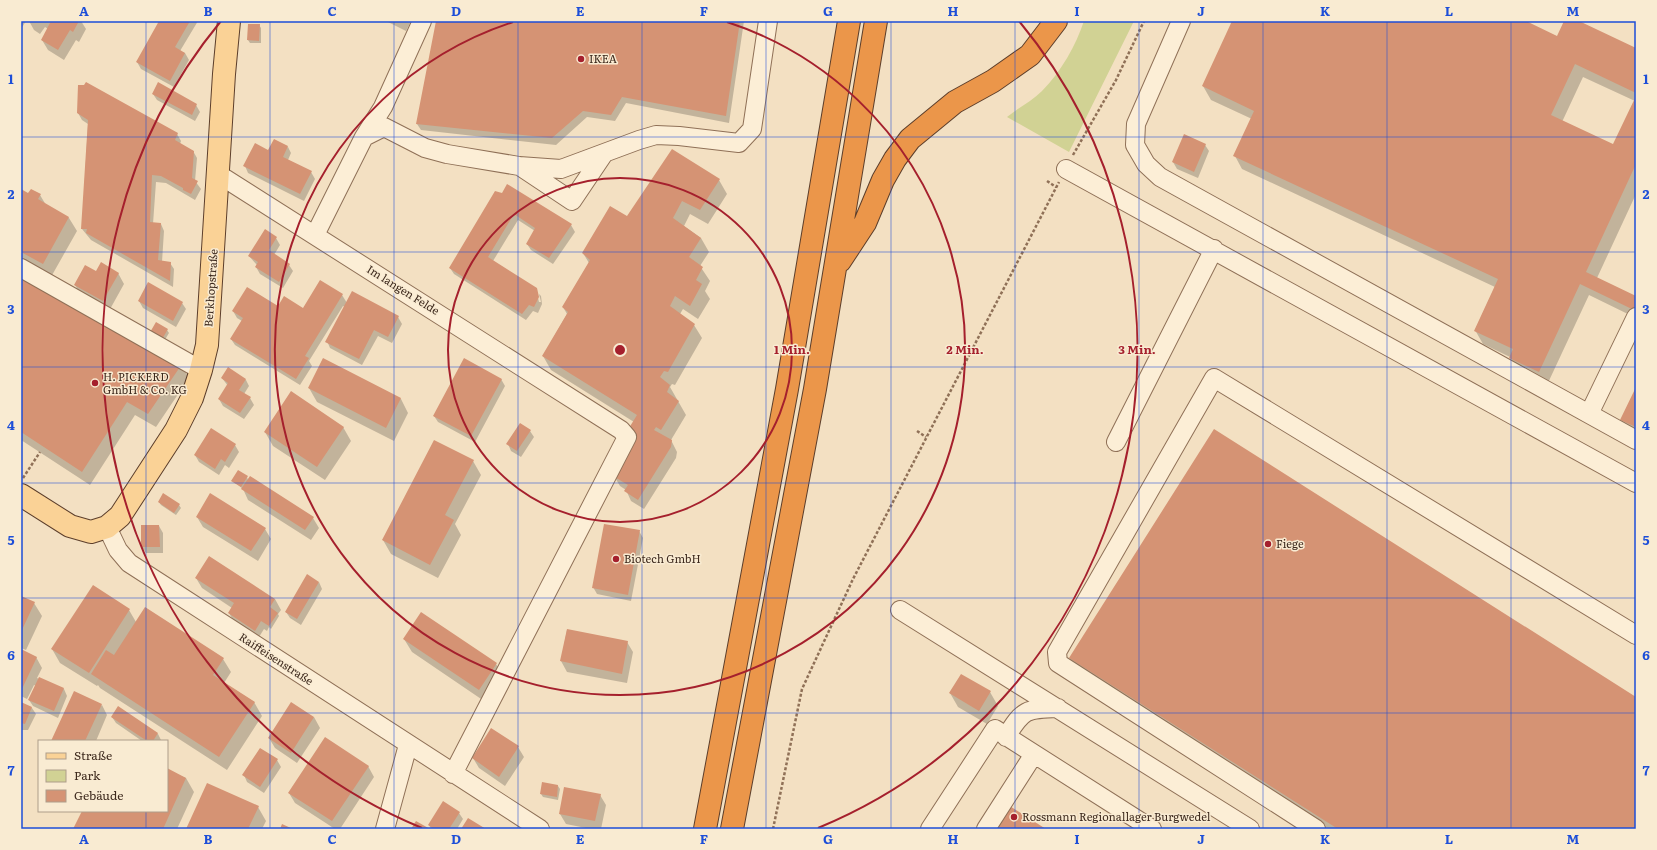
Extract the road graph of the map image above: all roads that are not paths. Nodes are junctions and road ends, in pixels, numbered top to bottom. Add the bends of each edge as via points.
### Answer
1 (229, 21) edge
2 (422, 21) edge
3 (768, 21) edge
4 (850, 21) edge
5 (876, 21) edge
6 (1056, 21) edge
7 (1181, 21) edge
8 (383, 107) junction
9 (403, 136) junction
10 (364, 137) junction
11 (603, 154) junction
12 (519, 166) junction
13 (1066, 169) road end
14 (218, 174) junction
15 (315, 235) junction
16 (1214, 249) junction
17 (836, 267) junction
18 (21, 268) edge
19 (1636, 317) edge
20 (201, 370) junction
21 (1589, 414) junction
22 (1636, 440) edge
23 (1116, 442) dead end
24 (1636, 483) edge
25 (21, 495) edge
26 (107, 527) junction
27 (900, 610) dead end
28 (1636, 635) edge
29 (1058, 708) junction
30 (1006, 736) junction
31 (408, 745) junction
32 (1034, 754) junction
33 (454, 774) junction
34 (385, 829) edge
35 (540, 829) edge
36 (705, 829) edge
37 (732, 829) edge
38 (930, 829) edge
39 (986, 829) edge
40 (1152, 829) edge
41 (1250, 829) edge
42 (1316, 829) edge

1 - 14 main road, Berkhopstraße
2 - 8 street
3 - 11 street via 752,129 739,143 656,135
4 - 36 highway via 788,389
5 - 17 highway
6 - 17 highway via 1030,55 955,102 910,139 883,180 865,223
7 - 21 street via 1136,124 1135,145 1146,164 1160,177
8 - 9 street
8 - 10 street
9 - 10 street via 384,127
9 - 12 street via 425,148 447,154
10 - 15 street
11 - 12 street via 561,170
11 - 12 street via 572,201
13 - 16 street
14 - 15 street, Im langen Felde
14 - 20 main road, Berkhopstraße via 207,345
15 - 33 street, Im langen Felde via 587,407 627,437
16 - 23 street
16 - 24 street
17 - 37 highway
18 - 20 street
19 - 21 street
20 - 26 main road, Berkhopstraße via 192,398 176,430 120,516
21 - 22 street
25 - 26 main road via 70,526 91,532
26 - 31 street, Raiffeisenstraße via 118,550 129,563
27 - 29 street
28 - 42 street via 1214,378 1057,652 1058,663
29 - 30 street via 1030,710 1021,715
29 - 41 street
30 - 32 street
30 - 38 street via 995,729
31 - 33 street, Raiffeisenstraße
31 - 34 street
32 - 39 street
32 - 40 street
33 - 35 street, Raiffeisenstraße

